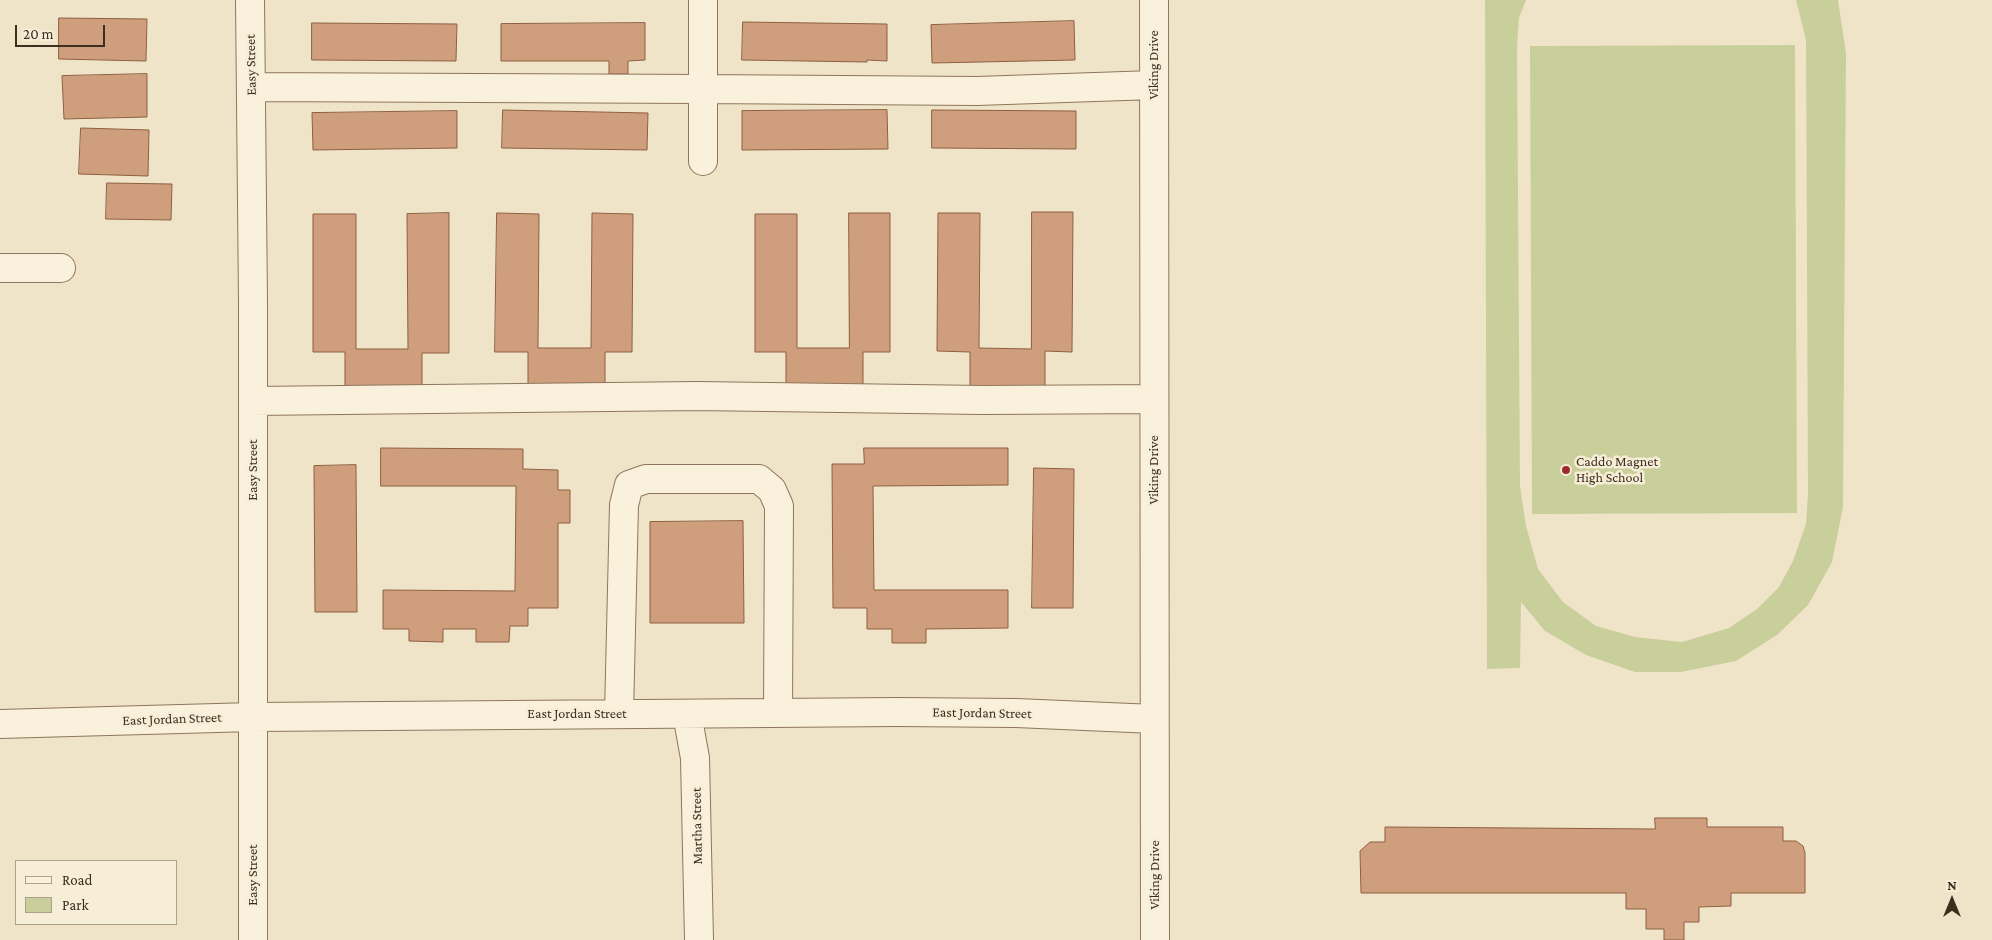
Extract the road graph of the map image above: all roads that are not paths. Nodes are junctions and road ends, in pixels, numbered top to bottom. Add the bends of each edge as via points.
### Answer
1 (250, 0) edge
2 (703, 0) edge
3 (1154, 0) edge
4 (1154, 85) junction
5 (251, 87) junction
6 (703, 89) junction
7 (703, 161) dead end
8 (0, 268) edge
9 (61, 268) dead end
10 (1154, 400) junction
11 (252, 401) junction
12 (778, 712) junction
13 (619, 714) junction
14 (687, 714) junction
15 (253, 717) junction
16 (1154, 719) junction
17 (0, 724) edge
18 (253, 940) edge
19 (699, 940) edge
20 (1155, 940) edge

1 - 5 street, Easy Street
2 - 6 street
3 - 4 street, Viking Drive
4 - 6 street via 978,91
4 - 10 street, Viking Drive
5 - 6 street
5 - 11 street, Easy Street
6 - 7 street
8 - 9 street
10 - 11 street via 697,396
10 - 16 street, Viking Drive
11 - 15 street, Easy Street
12 - 13 street via 779,506 772,490 759,479 646,479 629,485 624,505
12 - 14 street, East Jordan Street
12 - 16 street, East Jordan Street via 1016,713
13 - 14 street, East Jordan Street
13 - 15 street, East Jordan Street
14 - 19 street, Martha Street via 695,758
15 - 17 street, East Jordan Street
15 - 18 street, Easy Street
16 - 20 street, Viking Drive

